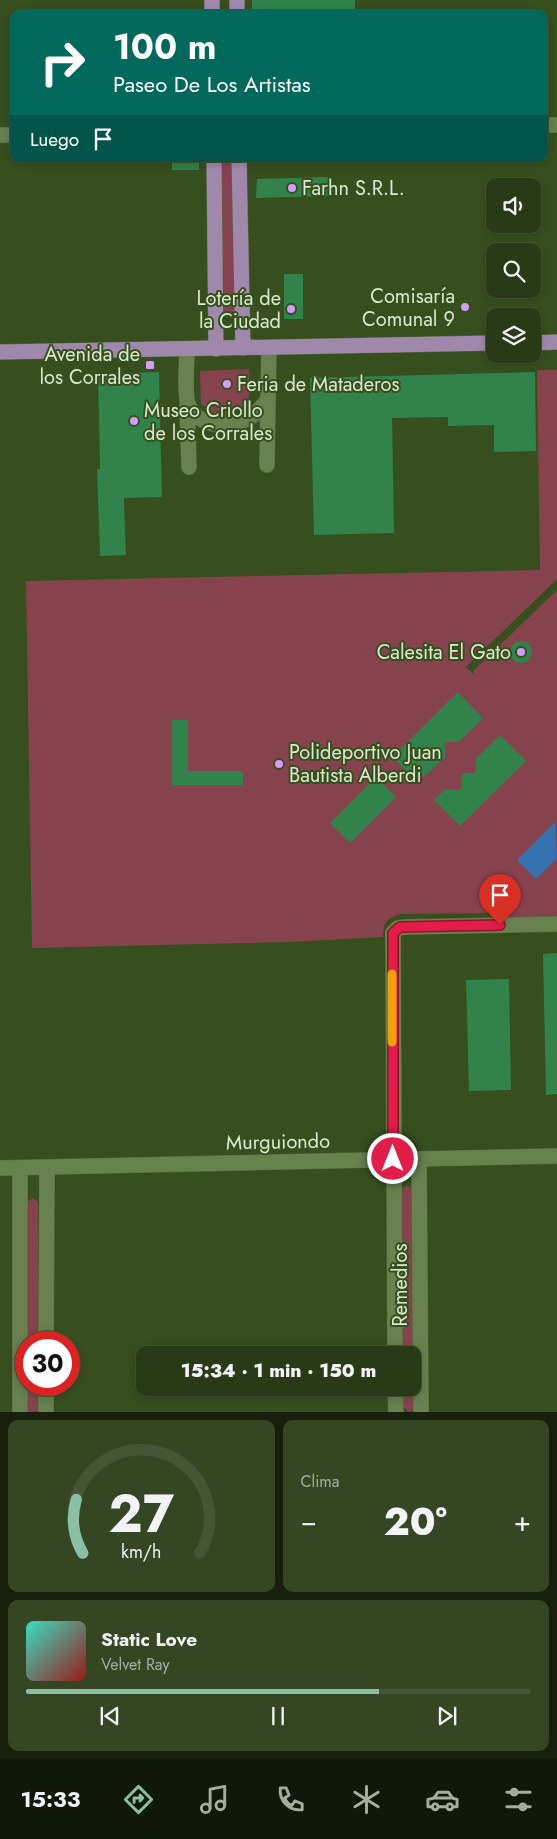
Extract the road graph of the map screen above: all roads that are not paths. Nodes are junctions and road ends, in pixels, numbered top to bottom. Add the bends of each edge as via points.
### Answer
1 (214, 162) edge
2 (239, 162) edge
3 (557, 342) edge
4 (486, 343) edge
5 (541, 343) edge
6 (216, 348) junction
7 (243, 348) junction
8 (269, 348) junction
9 (187, 349) junction
10 (0, 352) edge
11 (268, 400) junction
12 (187, 401) junction
13 (267, 465) dead end
14 (189, 467) dead end
15 (557, 924) edge
16 (557, 1156) edge
17 (393, 1159) junction
18 (420, 1159) junction
19 (47, 1167) junction
20 (0, 1168) edge
21 (20, 1168) junction
22 (46, 1331) edge
23 (395, 1346) edge
24 (46, 1396) edge
25 (395, 1396) edge
26 (20, 1412) edge
27 (46, 1412) edge
28 (396, 1412) edge
29 (421, 1412) edge

1 - 6 main road
2 - 7 main road
3 - 5 main road
4 - 8 main road
6 - 7 main road
6 - 9 main road
7 - 8 main road
8 - 11 street
9 - 10 main road
9 - 12 street
11 - 12 street via 243,422 228,424 200,420
11 - 13 street
12 - 14 street
15 - 17 street, Remedios via 396,929 392,938
16 - 18 street, Murguiondo
17 - 18 street, Murguiondo
17 - 19 street, Murguiondo
17 - 23 street, Remedios
18 - 29 street, Remedios
19 - 21 street, Murguiondo
19 - 22 street
20 - 21 street, Murguiondo
21 - 26 street
24 - 27 street
25 - 28 street

